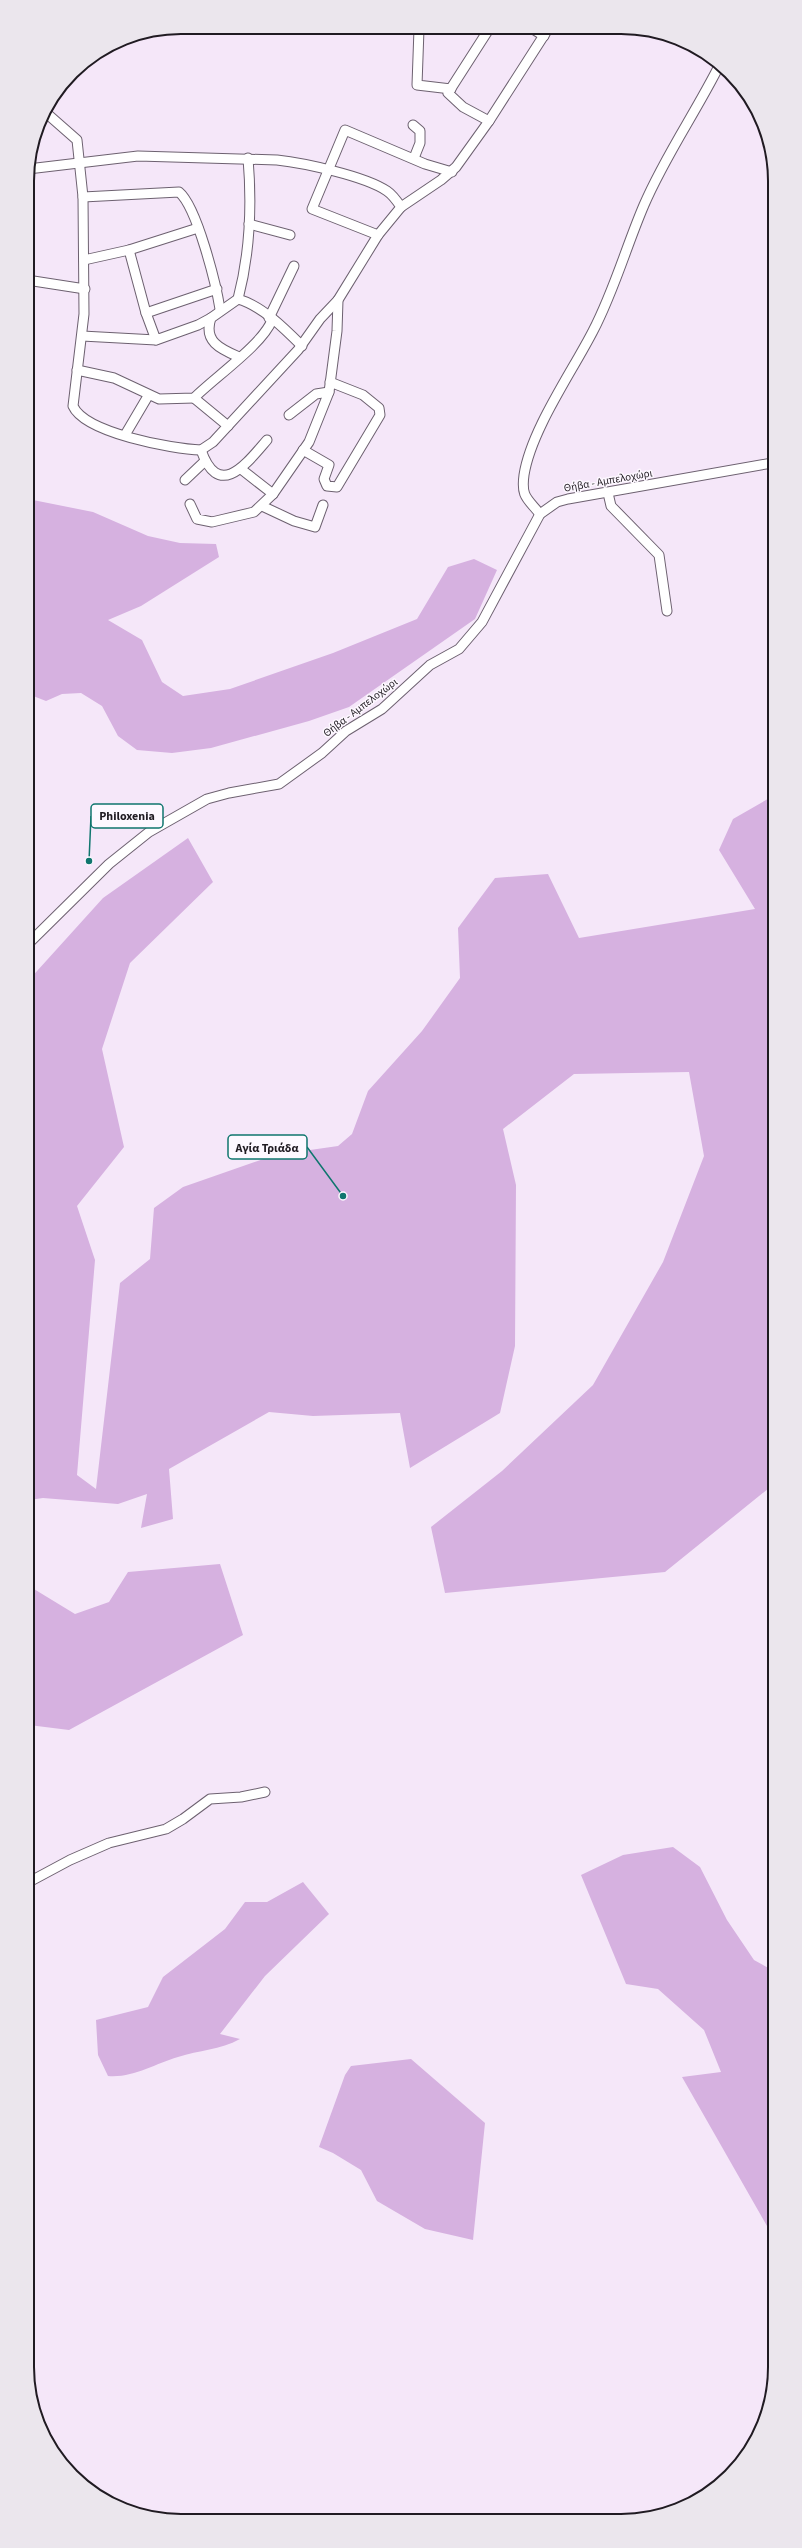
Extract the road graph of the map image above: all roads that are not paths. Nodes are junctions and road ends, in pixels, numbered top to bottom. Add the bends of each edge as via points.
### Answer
1 (420, 34) edge
2 (486, 34) edge
3 (545, 34) edge
4 (717, 69) edge
5 (451, 89) junction
6 (49, 115) edge
7 (489, 121) junction
8 (413, 125) dead end
9 (248, 158) junction
10 (414, 158) junction
11 (80, 162) junction
12 (34, 168) edge
13 (328, 170) junction
14 (452, 172) junction
15 (83, 197) junction
16 (401, 207) junction
17 (249, 224) junction
18 (198, 228) junction
19 (290, 235) dead end
20 (378, 235) junction
21 (129, 250) junction
22 (84, 260) junction
23 (294, 266) dead end
24 (34, 281) edge
25 (85, 289) junction
26 (217, 289) junction
27 (238, 299) junction
28 (338, 300) junction
29 (220, 309) junction
30 (146, 313) junction
31 (210, 318) junction
32 (271, 319) junction
33 (82, 336) junction
34 (156, 340) junction
35 (302, 346) junction
36 (239, 357) junction
37 (77, 370) junction
38 (330, 382) junction
39 (329, 392) junction
40 (148, 396) junction
41 (194, 398) junction
42 (289, 415) dead end
43 (228, 426) junction
44 (125, 435) junction
45 (267, 440) dead end
46 (201, 450) junction
47 (303, 450) junction
48 (205, 461) junction
49 (768, 464) edge
50 (241, 469) junction
51 (185, 480) dead end
52 (608, 492) junction
53 (273, 494) junction
54 (190, 504) dead end
55 (323, 505) dead end
56 (262, 506) junction
57 (540, 514) junction
58 (667, 611) dead end
59 (34, 938) edge
60 (265, 1792) dead end
61 (34, 1879) edge

1 - 5 street via 416,85
2 - 5 street
3 - 7 street
4 - 57 street via 662,167 601,314 530,451 524,473 524,492 525,498
5 - 7 street via 448,93 452,99
6 - 11 street via 77,140
7 - 14 street
8 - 10 street via 420,131 421,137
9 - 11 street via 138,156
9 - 13 street via 298,162
9 - 17 street
10 - 13 street via 388,150 345,130
10 - 14 street
11 - 12 street
11 - 15 street
13 - 16 street via 346,174 385,190
13 - 20 street via 312,209
14 - 16 street
15 - 18 street via 179,192
15 - 22 street
16 - 20 street
17 - 19 street
17 - 27 street via 244,276
18 - 21 street
18 - 26 street
20 - 28 street
21 - 22 street
21 - 30 street
22 - 25 street
23 - 32 street
24 - 25 street
25 - 33 street
26 - 29 street
26 - 30 street
27 - 29 street
27 - 32 street
28 - 35 street via 320,319
28 - 38 street via 337,331
29 - 31 street
30 - 34 street
31 - 34 street via 198,326
31 - 36 street via 210,339 222,350
32 - 35 street
32 - 36 street via 268,332
33 - 34 street
33 - 37 street
35 - 43 street
36 - 41 street
37 - 40 street via 114,378
37 - 44 street via 73,398 76,413 106,429
38 - 39 street
38 - 47 street via 364,395 379,408 380,416 337,487 327,486 324,479 330,464
39 - 42 street via 316,394
39 - 47 street via 316,428
40 - 41 street via 159,399
40 - 44 street
41 - 43 street
43 - 46 street via 214,442
44 - 46 street via 170,447
45 - 50 street
46 - 48 street
47 - 53 street
48 - 50 street via 220,475 227,477
48 - 51 street
49 - 52 street, Θήβα - Αμπελοχώρι
50 - 53 street
52 - 57 street, Θήβα - Αμπελοχώρι via 557,502
52 - 58 street via 611,506 659,555
53 - 56 street
54 - 56 street via 197,518 212,522 241,517
55 - 56 street via 315,527 294,521
57 - 59 street, Θήβα - Αμπελοχώρι via 482,622 459,649 430,665 382,709 346,731 322,753 279,784 208,799 150,832 109,864
60 - 61 street via 210,1799 166,1829 109,1843

